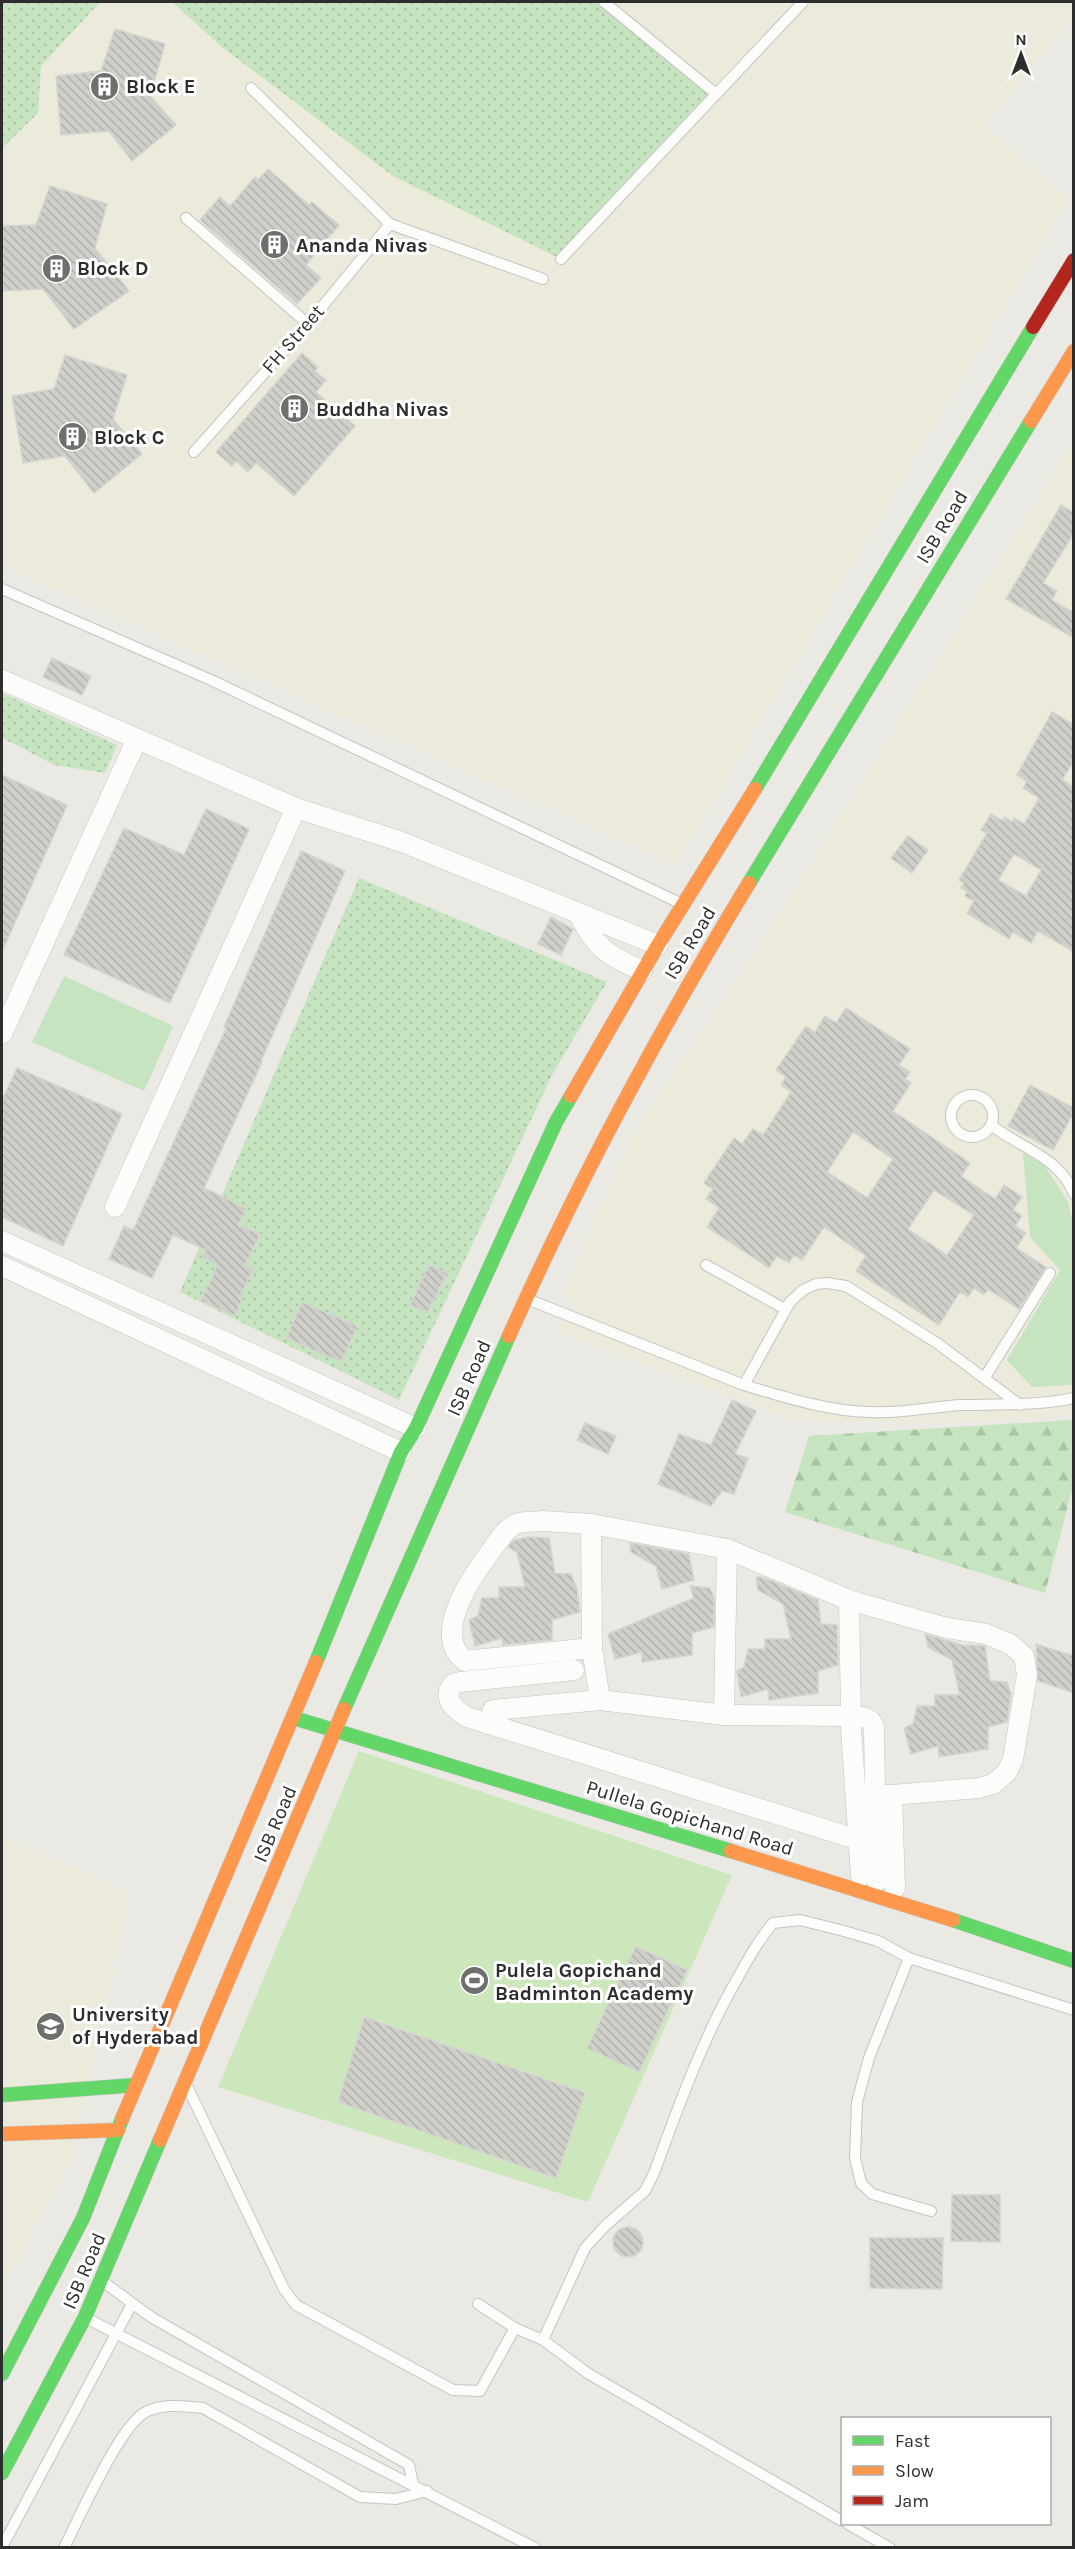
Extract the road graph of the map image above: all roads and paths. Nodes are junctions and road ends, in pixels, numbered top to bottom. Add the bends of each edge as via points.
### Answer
1 (604, 2) edge
2 (803, 2) edge
3 (251, 88) dead end
4 (715, 93) junction
5 (186, 218) dead end
6 (390, 224) junction
7 (561, 259) dead end
8 (1074, 260) edge
9 (543, 279) dead end
10 (308, 324) junction
11 (1074, 351) edge
12 (194, 452) dead end
13 (2, 589) edge
14 (2, 680) edge
15 (137, 739) junction
16 (296, 808) junction
17 (683, 905) junction
18 (578, 913) junction
19 (657, 945) junction
20 (642, 971) junction
21 (2, 1034) edge
22 (991, 1125) junction
23 (1074, 1194) edge
24 (115, 1207) dead end
25 (2, 1241) edge
26 (706, 1265) dead end
27 (2, 1266) edge
28 (1050, 1273) dead end
29 (526, 1298) junction
30 (785, 1309) junction
31 (985, 1377) junction
32 (744, 1385) junction
33 (1074, 1398) edge
34 (1020, 1405) junction
35 (416, 1428) junction
36 (401, 1452) junction
37 (591, 1524) junction
38 (727, 1549) junction
39 (849, 1600) junction
40 (592, 1648) junction
41 (574, 1670) dead end
42 (600, 1700) junction
43 (724, 1715) junction
44 (294, 1718) junction
45 (851, 1722) junction
46 (488, 1724) junction
47 (336, 1730) junction
48 (874, 1795) junction
49 (711, 1829) dead end
50 (859, 1840) junction
51 (706, 1844) junction
52 (883, 1886) junction
53 (1074, 1949) edge
54 (909, 1958) junction
55 (1074, 1961) edge
56 (1074, 2010) edge
57 (186, 2083) junction
58 (136, 2085) junction
59 (2, 2095) edge
60 (118, 2130) junction
61 (2, 2134) edge
62 (931, 2211) dead end
63 (100, 2280) junction
64 (132, 2304) junction
65 (478, 2304) dead end
66 (86, 2317) junction
67 (515, 2328) junction
68 (116, 2333) junction
69 (543, 2340) junction
70 (2, 2374) edge
71 (2, 2473) edge
72 (413, 2484) junction
73 (427, 2491) junction
74 (841, 2520) edge
75 (852, 2525) edge
76 (2, 2547) edge
77 (64, 2547) edge
78 (535, 2547) edge
79 (890, 2547) edge

1 - 4 lane
2 - 4 lane
3 - 6 lane
4 - 7 lane
5 - 10 lane
6 - 9 lane
6 - 10 lane, FH Street
8 - 17 main road, ISB Road via 921,523
10 - 12 lane, FH Street
11 - 29 main road, ISB Road via 950,539 695,972 584,1175
13 - 17 lane via 211,680
14 - 15 street
15 - 16 street
15 - 21 street
16 - 18 street via 402,842
16 - 24 street
17 - 19 main road, ISB Road
18 - 19 street
18 - 20 street via 595,944
19 - 20 main road, ISB Road
20 - 35 main road, ISB Road via 556,1122
22 - 22 lane via 976,1137 958,1132 950,1115 953,1106 968,1095 986,1099 994,1116
22 - 23 lane via 1048,1159
25 - 35 street
26 - 30 lane
27 - 36 street
28 - 31 lane
29 - 32 lane
29 - 47 main road, ISB Road
30 - 31 lane via 803,1290 816,1284 846,1286
30 - 32 lane
31 - 34 lane
32 - 34 lane via 778,1396 869,1412
33 - 34 lane
35 - 36 main road, ISB Road
36 - 44 main road, ISB Road via 307,1701
37 - 38 street
37 - 40 street
37 - 40 street via 517,1523 506,1531 463,1593 456,1612 453,1644 465,1661
38 - 39 street
38 - 43 street
39 - 45 street
39 - 48 street via 946,1628 986,1634 1010,1644 1024,1656 1027,1675 1013,1759 993,1784
40 - 42 street
41 - 46 street via 453,1684 449,1699 453,1708
42 - 43 street
42 - 46 street via 493,1710
43 - 45 street
44 - 47 main road, Pullela Gopichand Road
44 - 58 main road, ISB Road
45 - 48 street via 867,1717 873,1722
46 - 50 street
47 - 51 main road, Pullela Gopichand Road
47 - 57 main road, ISB Road
48 - 50 street
48 - 52 street
49 - 51 main road
50 - 52 street
51 - 52 main road, Pullela Gopichand Road
52 - 53 main road, Pullela Gopichand Road
52 - 55 main road, Pullela Gopichand Road
54 - 56 lane
54 - 62 lane via 868,2058 856,2102 855,2158 861,2183 872,2194
54 - 69 lane via 878,1941 844,1931 800,1920 773,1923 759,1939 705,2041 645,2191 585,2248
57 - 63 main road, ISB Road
57 - 67 lane via 284,2289 296,2306 453,2390 466,2392 480,2391
58 - 59 main road
58 - 60 main road, ISB Road
60 - 61 main road
60 - 70 main road, ISB Road via 50,2289
63 - 64 lane
63 - 66 main road, ISB Road
64 - 68 lane
64 - 72 lane via 409,2465
65 - 67 lane
66 - 68 lane
66 - 71 main road, ISB Road
67 - 69 lane
68 - 72 lane
68 - 76 lane
69 - 74 lane via 589,2374
72 - 73 lane
73 - 77 lane via 396,2499 360,2497 203,2408 161,2407 143,2414 123,2434
73 - 78 lane
75 - 79 lane

